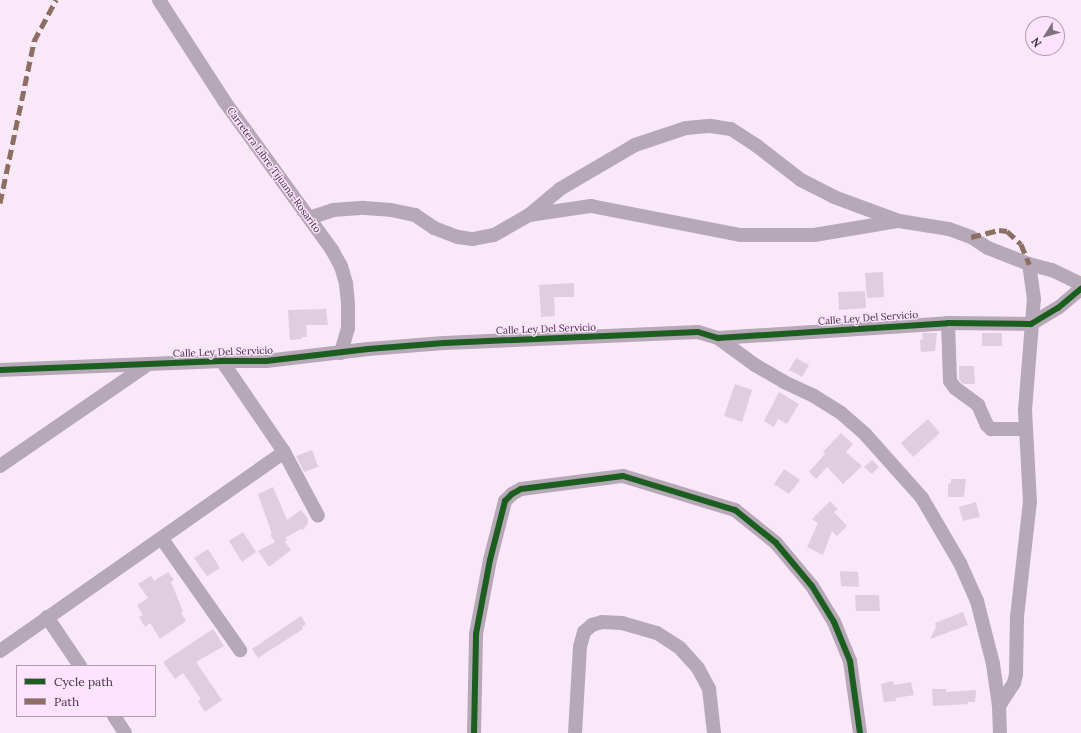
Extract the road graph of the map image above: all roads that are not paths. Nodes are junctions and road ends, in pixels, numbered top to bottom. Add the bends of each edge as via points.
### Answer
1 (159, 0) edge
2 (529, 215) junction
3 (309, 218) junction
4 (900, 221) junction
5 (1029, 264) junction
6 (1081, 284) edge
7 (1081, 289) edge
8 (948, 323) junction
9 (1031, 324) junction
10 (718, 338) junction
11 (341, 353) junction
12 (222, 361) junction
13 (148, 365) junction
14 (0, 370) edge
15 (1026, 429) junction
16 (284, 452) junction
17 (0, 466) edge
18 (318, 516) dead end
19 (162, 539) junction
20 (47, 617) junction
21 (0, 650) edge
22 (240, 650) dead end
23 (79, 665) edge
24 (1000, 706) junction
25 (115, 717) edge
26 (125, 733) edge
27 (474, 733) edge
28 (576, 733) edge
29 (714, 733) edge
30 (860, 733) edge
31 (1000, 733) edge

1 - 3 street, Carretera Libre Tijuana-Rosarito via 225,102
2 - 3 street via 494,235 473,239 434,228 415,215 391,210 333,210
2 - 4 street via 591,206 740,235 772,236 814,235
2 - 4 street via 560,189 635,145 686,128 710,126 731,129 802,180 834,197
3 - 11 street, Carretera Libre Tijuana-Rosarito via 332,250 346,284 348,328
4 - 5 street via 949,229
5 - 6 street via 1052,270
5 - 9 street via 1034,299
7 - 9 street via 1058,308
8 - 9 street, Calle Ley Del Servicio
8 - 10 street, Calle Ley Del Servicio
8 - 15 street via 950,381 955,388 978,405 987,425 991,428
9 - 15 street
10 - 11 street, Calle Ley Del Servicio via 698,332 444,343
10 - 24 street via 767,372 841,413 865,434 922,498 960,563 977,601 993,664
11 - 12 street, Calle Ley Del Servicio via 266,361
12 - 13 street, Calle Ley Del Servicio
12 - 16 street
13 - 14 street, Calle Ley Del Servicio
13 - 17 street
15 - 24 street via 1030,502 1017,617 1016,674 1014,683
16 - 18 street
16 - 19 street
19 - 20 street
19 - 22 street
20 - 21 street
20 - 23 street
24 - 31 street
25 - 26 street
27 - 30 street via 476,634 490,560 505,501 521,489 623,476 735,510 776,543 812,586 834,622 850,661
28 - 29 street via 580,647 584,632 592,625 602,622 622,623 657,633 680,648 698,668 709,689

